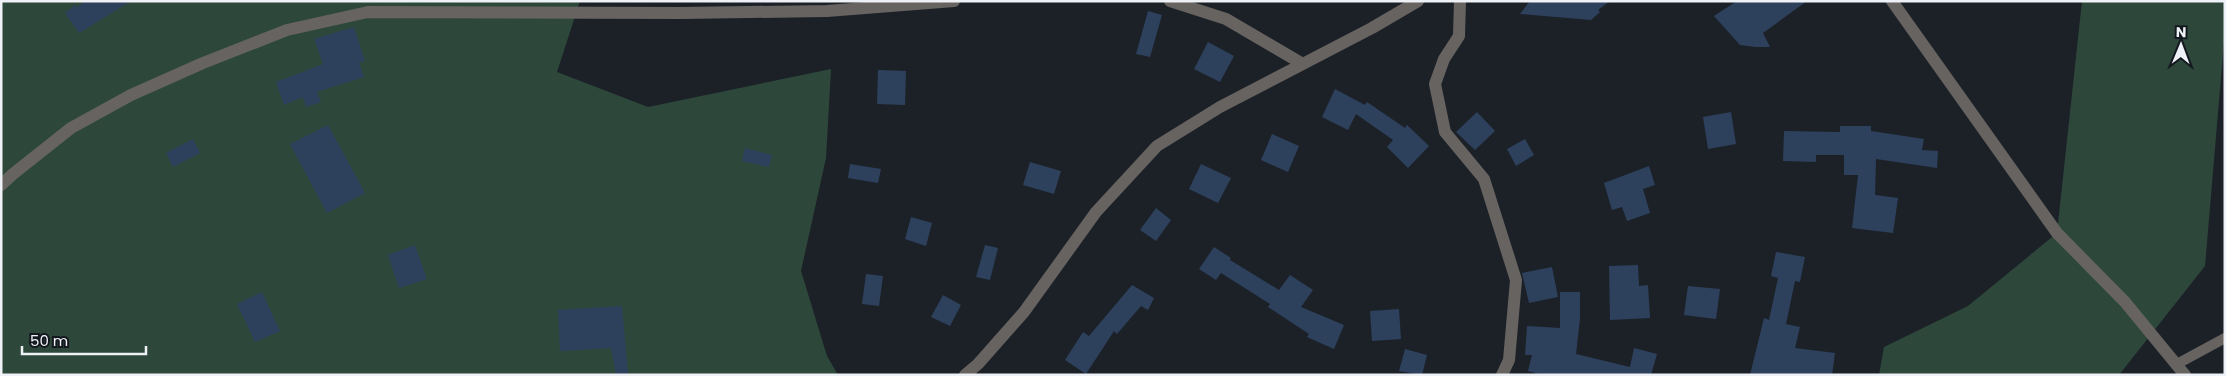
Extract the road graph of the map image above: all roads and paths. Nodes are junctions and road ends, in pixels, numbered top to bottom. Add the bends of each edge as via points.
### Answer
1 (954, 1) edge
2 (1170, 1) edge
3 (1418, 1) edge
4 (1460, 1) edge
5 (1892, 1) edge
6 (1301, 63) junction
7 (1, 185) edge
8 (2225, 338) edge
9 (2177, 364) junction
10 (965, 375) edge
11 (1502, 375) edge
12 (2185, 375) edge

1 - 7 street via 808,11 368,12 287,30 131,95 71,128
2 - 6 street via 1226,19
3 - 6 street
4 - 11 street via 1459,36 1444,59 1435,84 1445,132 1484,179 1516,280 1509,360
5 - 9 street via 2056,233 2125,302
6 - 10 street via 1157,146 1096,212 1024,312
8 - 9 lane
9 - 12 street

